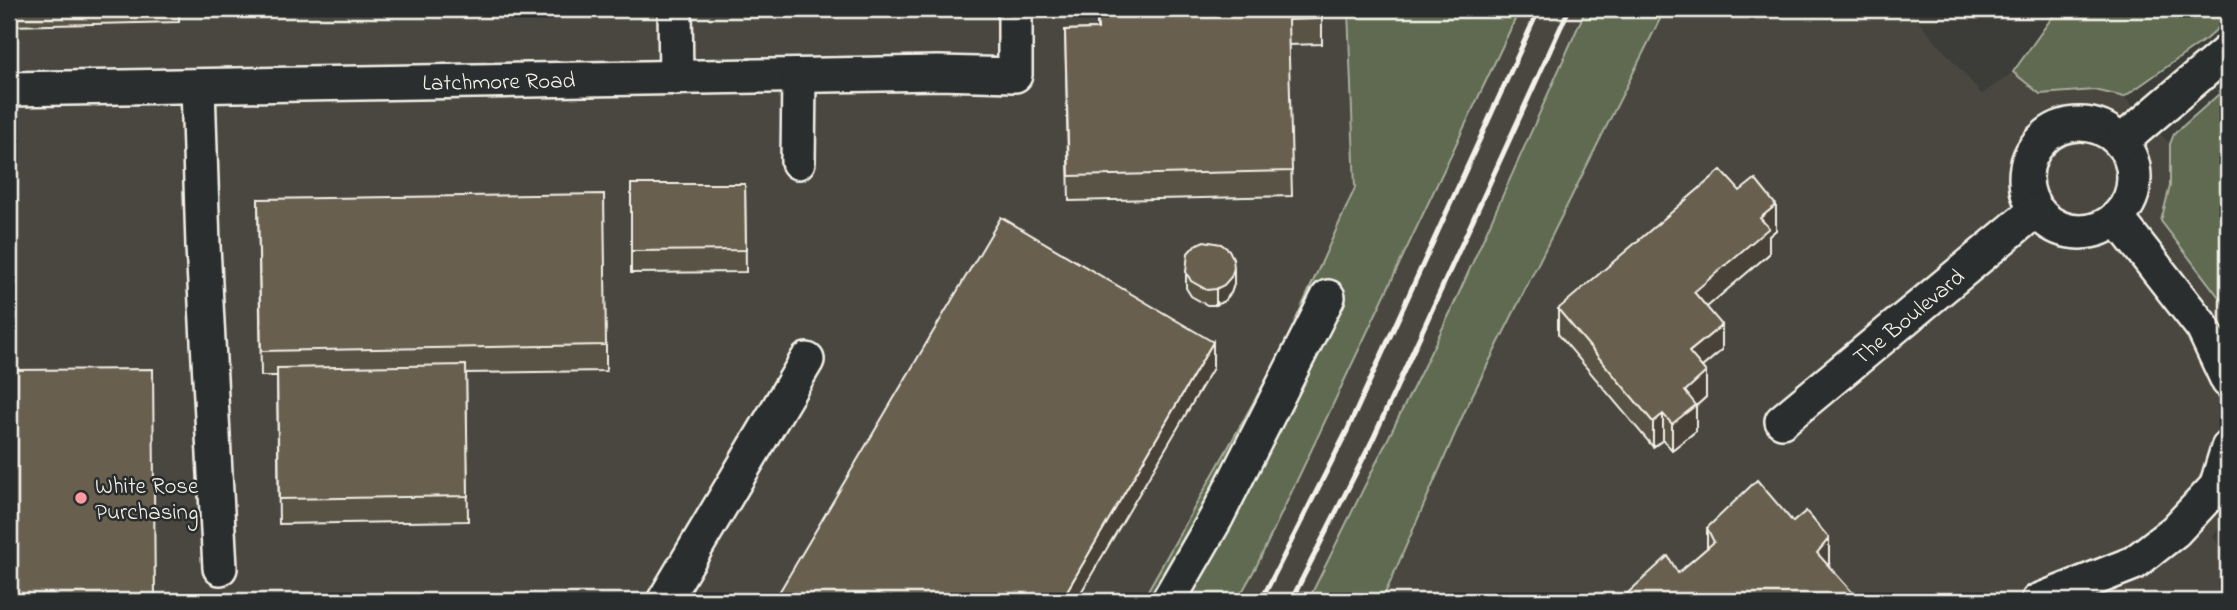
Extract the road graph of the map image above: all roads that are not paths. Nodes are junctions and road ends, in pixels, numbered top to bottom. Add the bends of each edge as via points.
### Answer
1 (675, 9) edge
2 (1015, 9) edge
3 (2228, 51) edge
4 (799, 76) junction
5 (676, 78) junction
6 (198, 86) junction
7 (9, 89) edge
8 (2121, 142) junction
9 (799, 162) dead end
10 (2036, 210) junction
11 (2116, 218) junction
12 (1328, 297) dead end
13 (807, 360) dead end
14 (2228, 381) edge
15 (1782, 421) dead end
16 (2228, 448) edge
17 (220, 568) dead end
18 (664, 601) edge
19 (1168, 601) edge
20 (2038, 601) edge

1 - 5 street
2 - 4 street, Latchmore Road via 1015,75
3 - 8 street
4 - 5 street, Latchmore Road
4 - 9 street
5 - 6 street, Latchmore Road
6 - 7 street, Latchmore Road
6 - 17 street
8 - 10 street via 2107,130 2089,124 2071,124 2039,141 2026,175
8 - 11 street via 2130,156 2133,189
10 - 11 street via 2066,230 2084,232
10 - 15 street, The Boulevard
11 - 14 street via 2203,328
12 - 19 street via 1216,518
13 - 18 street
16 - 20 street via 2216,487 2175,531 2134,564

